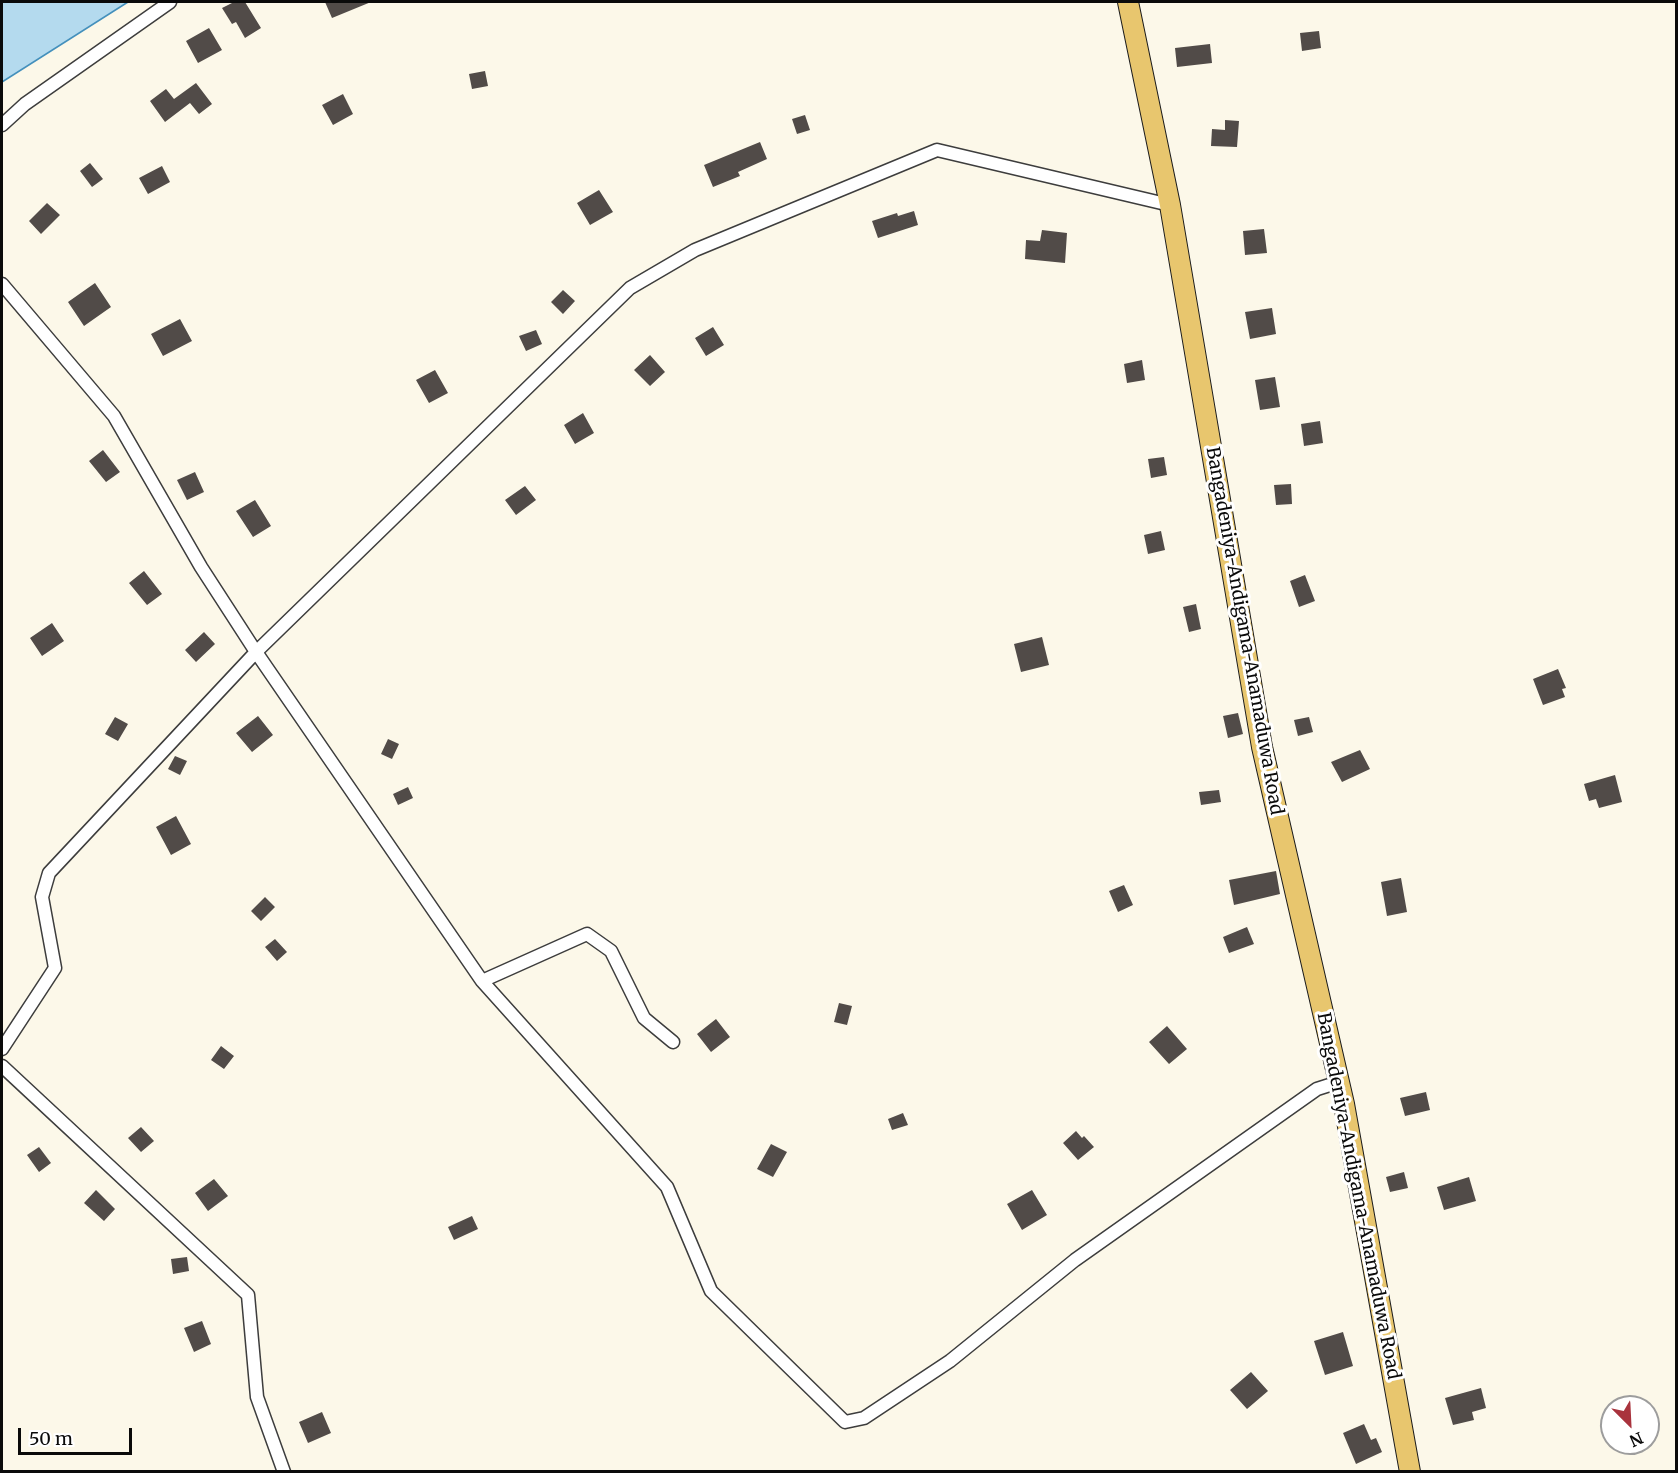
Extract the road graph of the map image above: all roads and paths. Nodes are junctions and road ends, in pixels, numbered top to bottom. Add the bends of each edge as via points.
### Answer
1 (170, 2) edge
2 (1128, 2) edge
3 (2, 125) edge
4 (1170, 205) junction
5 (2, 284) edge
6 (256, 652) junction
7 (482, 981) junction
8 (673, 1042) dead end
9 (2, 1049) edge
10 (2, 1066) edge
11 (1339, 1082) junction
12 (284, 1472) edge
13 (1410, 1472) edge

1 - 3 street via 25,104
2 - 4 main road, Bangadeniya-Andigama-Anamaduwa Road
4 - 6 street via 937,150 695,250 630,288
4 - 11 main road, Bangadeniya-Andigama-Anamaduwa Road via 1262,747
5 - 6 street via 114,416 201,567
6 - 7 street
6 - 9 street via 49,873 42,897 55,968
7 - 8 street via 587,934 611,951 644,1017
7 - 11 street via 667,1187 711,1291 845,1422 864,1418 950,1361 1076,1260 1317,1089
10 - 12 street via 248,1295 257,1397
11 - 13 main road, Bangadeniya-Andigama-Anamaduwa Road

